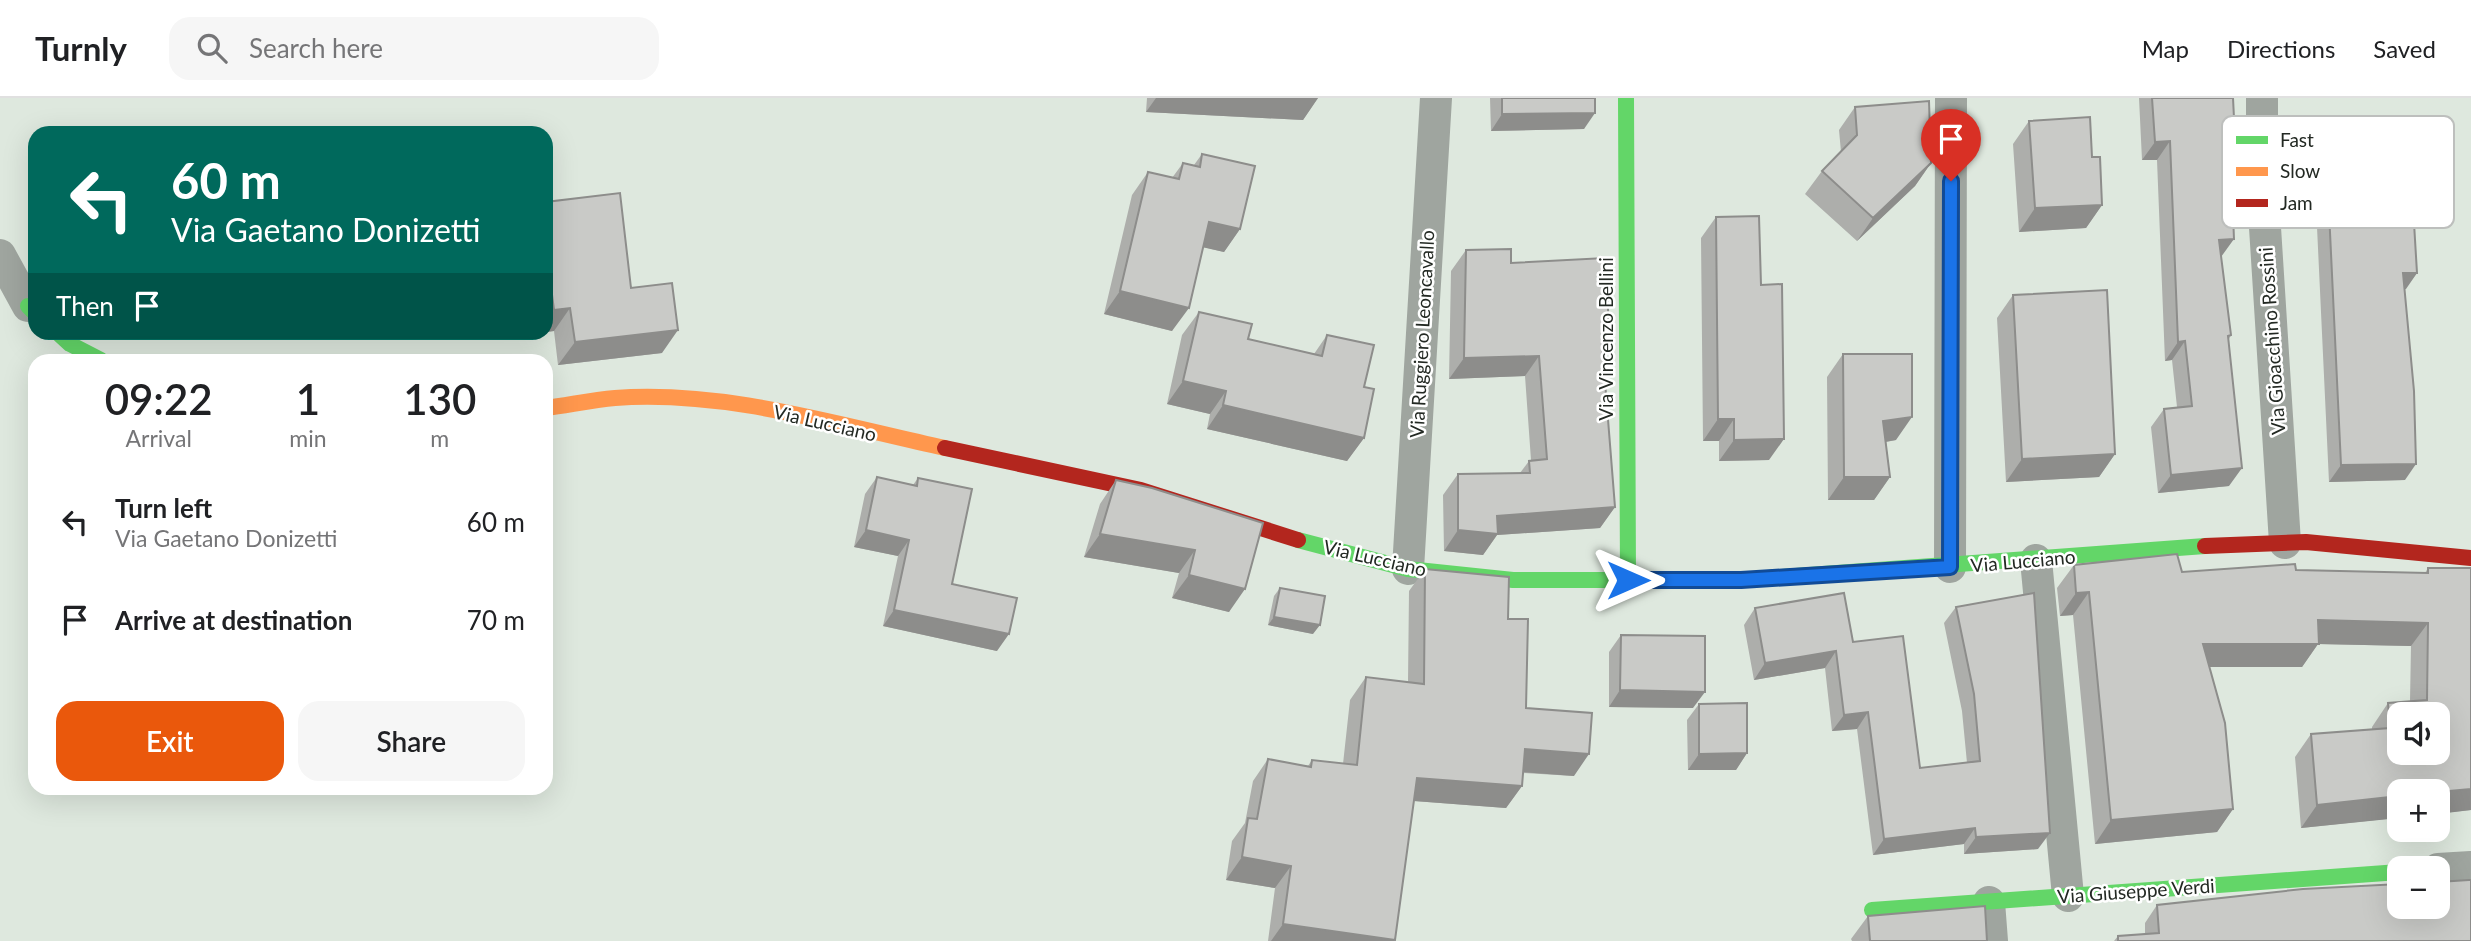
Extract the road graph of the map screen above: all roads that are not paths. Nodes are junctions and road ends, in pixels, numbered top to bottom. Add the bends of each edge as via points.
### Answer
1 (1436, 98) edge
2 (1626, 98) edge
3 (1951, 98) edge
4 (2262, 98) edge
5 (2262, 116) edge
6 (2265, 228) edge
7 (0, 255) edge
8 (21, 306) edge
9 (66, 340) edge
10 (89, 354) edge
11 (553, 407) edge
12 (2286, 543) junction
13 (2471, 558) edge
14 (2036, 560) junction
15 (1950, 567) junction
16 (1408, 569) junction
17 (1628, 580) junction
18 (2471, 867) edge
19 (2450, 869) edge
20 (2387, 873) edge
21 (2068, 896) junction
22 (1989, 902) junction
23 (1872, 910) dead end
24 (1992, 941) edge

1 - 16 street, Via Ruggiero Leoncavallo
2 - 17 street, Via Vincenzo Bellini
3 - 15 street
4 - 5 street, Via Gioacchino Rossini
6 - 12 street, Via Gioacchino Rossini
7 - 8 street
9 - 10 street
11 - 16 street, Via Lucciano via 616,398 690,399 747,406 1141,489 1311,544
12 - 13 street, Via Lucciano via 2379,547
12 - 14 street, Via Lucciano
14 - 15 street, Via Lucciano
14 - 21 street
15 - 17 street, Via Lucciano via 1741,580
16 - 17 street, Via Lucciano via 1513,580
18 - 19 street
20 - 21 street, Via Giuseppe Verdi
21 - 22 street, Via Giuseppe Verdi
22 - 23 street, Via Giuseppe Verdi
22 - 24 street

